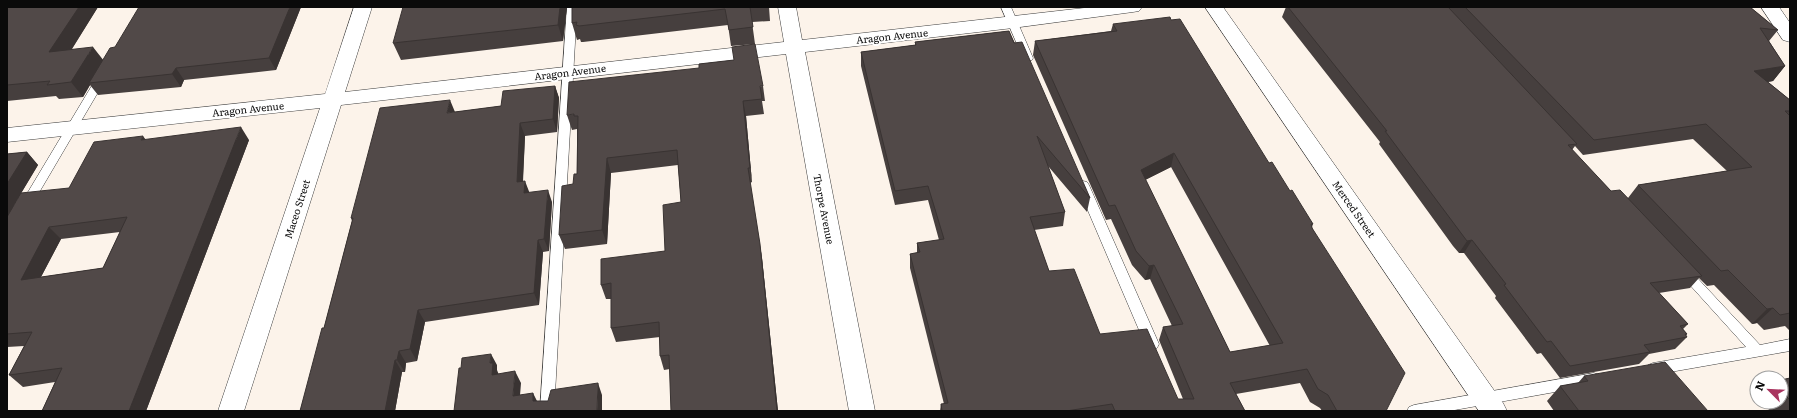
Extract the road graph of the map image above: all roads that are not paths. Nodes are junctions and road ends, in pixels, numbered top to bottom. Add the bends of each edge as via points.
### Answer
1 (363, 7) edge
2 (572, 7) edge
3 (787, 7) edge
4 (1133, 7) edge
5 (1214, 7) edge
6 (1770, 7) edge
7 (1010, 15) edge
8 (1790, 36) edge
9 (794, 47) junction
10 (108, 67) edge
11 (1032, 67) edge
12 (567, 72) junction
13 (332, 100) junction
14 (72, 127) junction
15 (7, 135) edge
16 (1080, 177) edge
17 (19, 218) edge
18 (1676, 264) edge
19 (1790, 345) edge
20 (1758, 351) junction
21 (1156, 352) edge
22 (1641, 371) edge
23 (1610, 376) edge
24 (1490, 404) edge
25 (231, 411) edge
26 (547, 411) edge
27 (862, 411) edge
28 (1414, 411) edge

1 - 13 street, Maceo Street
2 - 12 lane
3 - 9 street, Thorpe Avenue
4 - 7 street, Aragon Avenue
5 - 24 street, Merced Street
6 - 8 street
7 - 9 street, Aragon Avenue
7 - 11 lane
9 - 12 street, Aragon Avenue
9 - 27 street, Thorpe Avenue
10 - 14 lane
12 - 13 street, Aragon Avenue
12 - 26 lane
13 - 14 street, Aragon Avenue
13 - 25 street, Maceo Street
14 - 15 street, Aragon Avenue
14 - 17 lane
16 - 21 lane
18 - 20 lane
19 - 20 lane
20 - 22 lane
23 - 24 lane
24 - 28 lane

